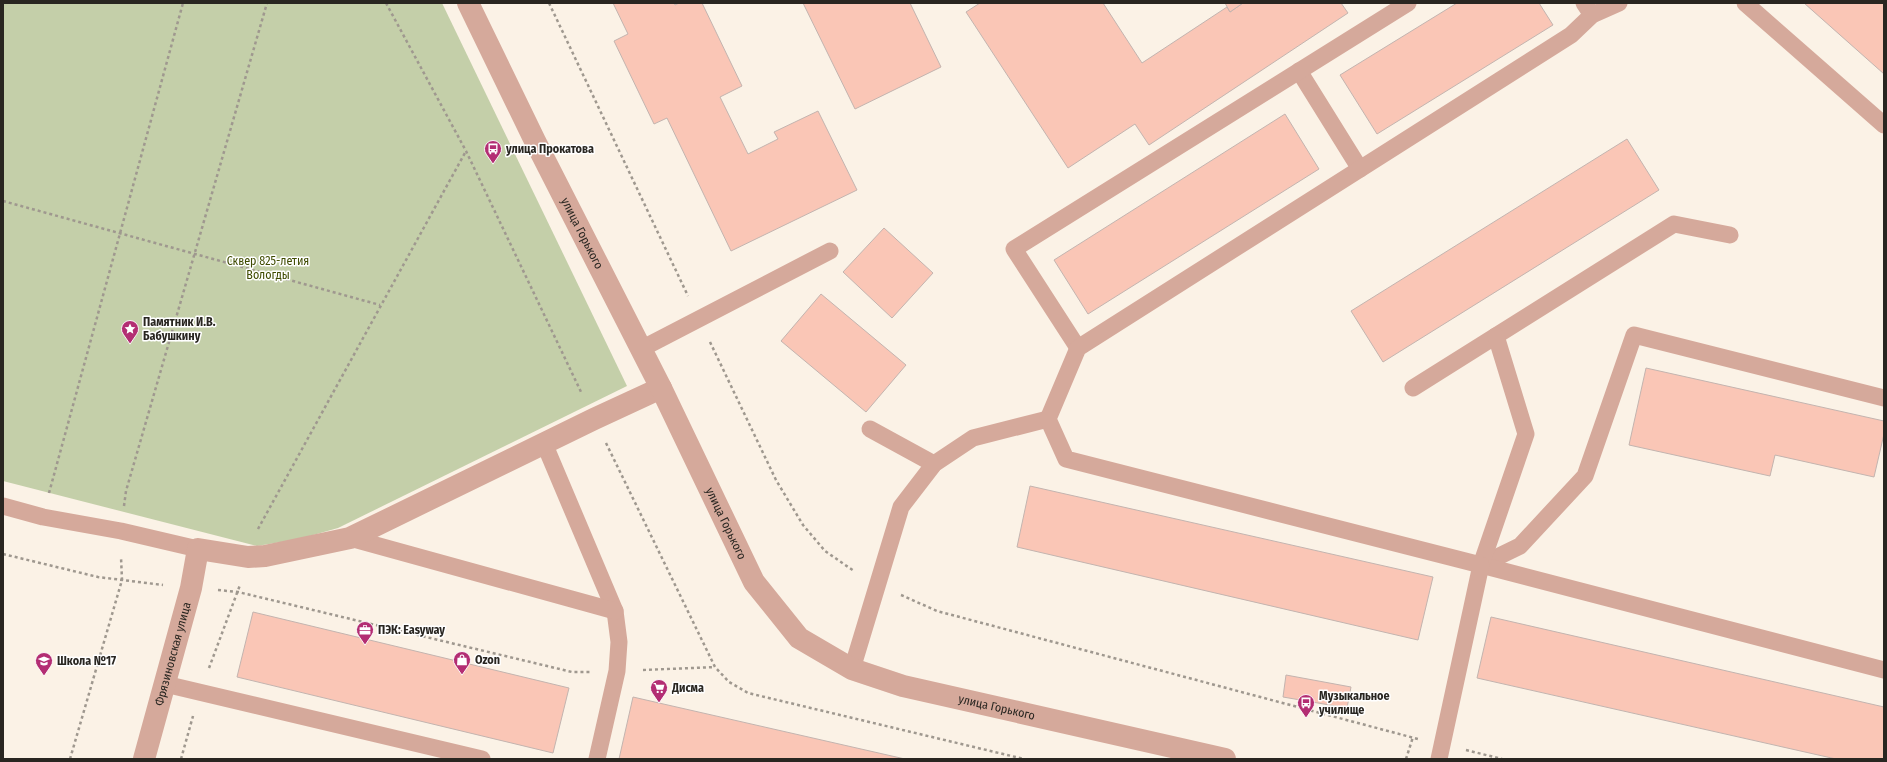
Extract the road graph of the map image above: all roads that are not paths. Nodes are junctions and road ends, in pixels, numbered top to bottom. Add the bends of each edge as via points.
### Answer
1 (468, 3) edge
2 (1408, 3) edge
3 (1619, 3) edge
4 (1745, 3) edge
5 (1588, 9) edge
6 (1300, 71) junction
7 (1884, 125) edge
8 (1360, 169) junction
9 (1730, 235) dead end
10 (830, 251) dead end
11 (1496, 336) junction
12 (1078, 348) junction
13 (641, 349) junction
14 (661, 388) junction
15 (1413, 388) dead end
16 (1884, 398) edge
17 (1048, 419) junction
18 (870, 429) dead end
19 (544, 443) junction
20 (934, 464) junction
21 (3, 506) edge
22 (350, 538) junction
23 (198, 549) junction
24 (1481, 565) junction
25 (615, 610) junction
26 (852, 669) junction
27 (1884, 670) edge
28 (165, 684) junction
29 (144, 759) edge
30 (482, 759) edge
31 (597, 759) edge
32 (1225, 759) edge
33 (1439, 759) edge

1 - 13 street, улица Горького
2 - 6 lane
3 - 5 lane
4 - 7 lane
5 - 8 lane via 1571,35
6 - 8 lane
6 - 12 lane via 1014,249
8 - 12 lane
9 - 11 lane via 1674,224
10 - 13 lane
11 - 15 lane
11 - 24 lane via 1526,434
12 - 17 lane
13 - 14 street, улица Горького
14 - 19 street
14 - 26 street, улица Горького via 754,582 799,638
16 - 24 lane via 1634,335 1585,476 1520,546
17 - 20 lane via 973,438
17 - 24 lane via 1066,459
18 - 20 lane
19 - 22 street
19 - 25 lane
20 - 26 lane via 901,507
21 - 23 lane via 43,517
22 - 23 street via 265,556 248,557
22 - 25 lane
23 - 28 street, Фрязиновская улица via 191,588
24 - 27 lane
24 - 33 lane
25 - 31 lane via 619,642 617,671
26 - 32 street, улица Горького via 903,686
28 - 29 street, Фрязиновская улица
28 - 30 lane

